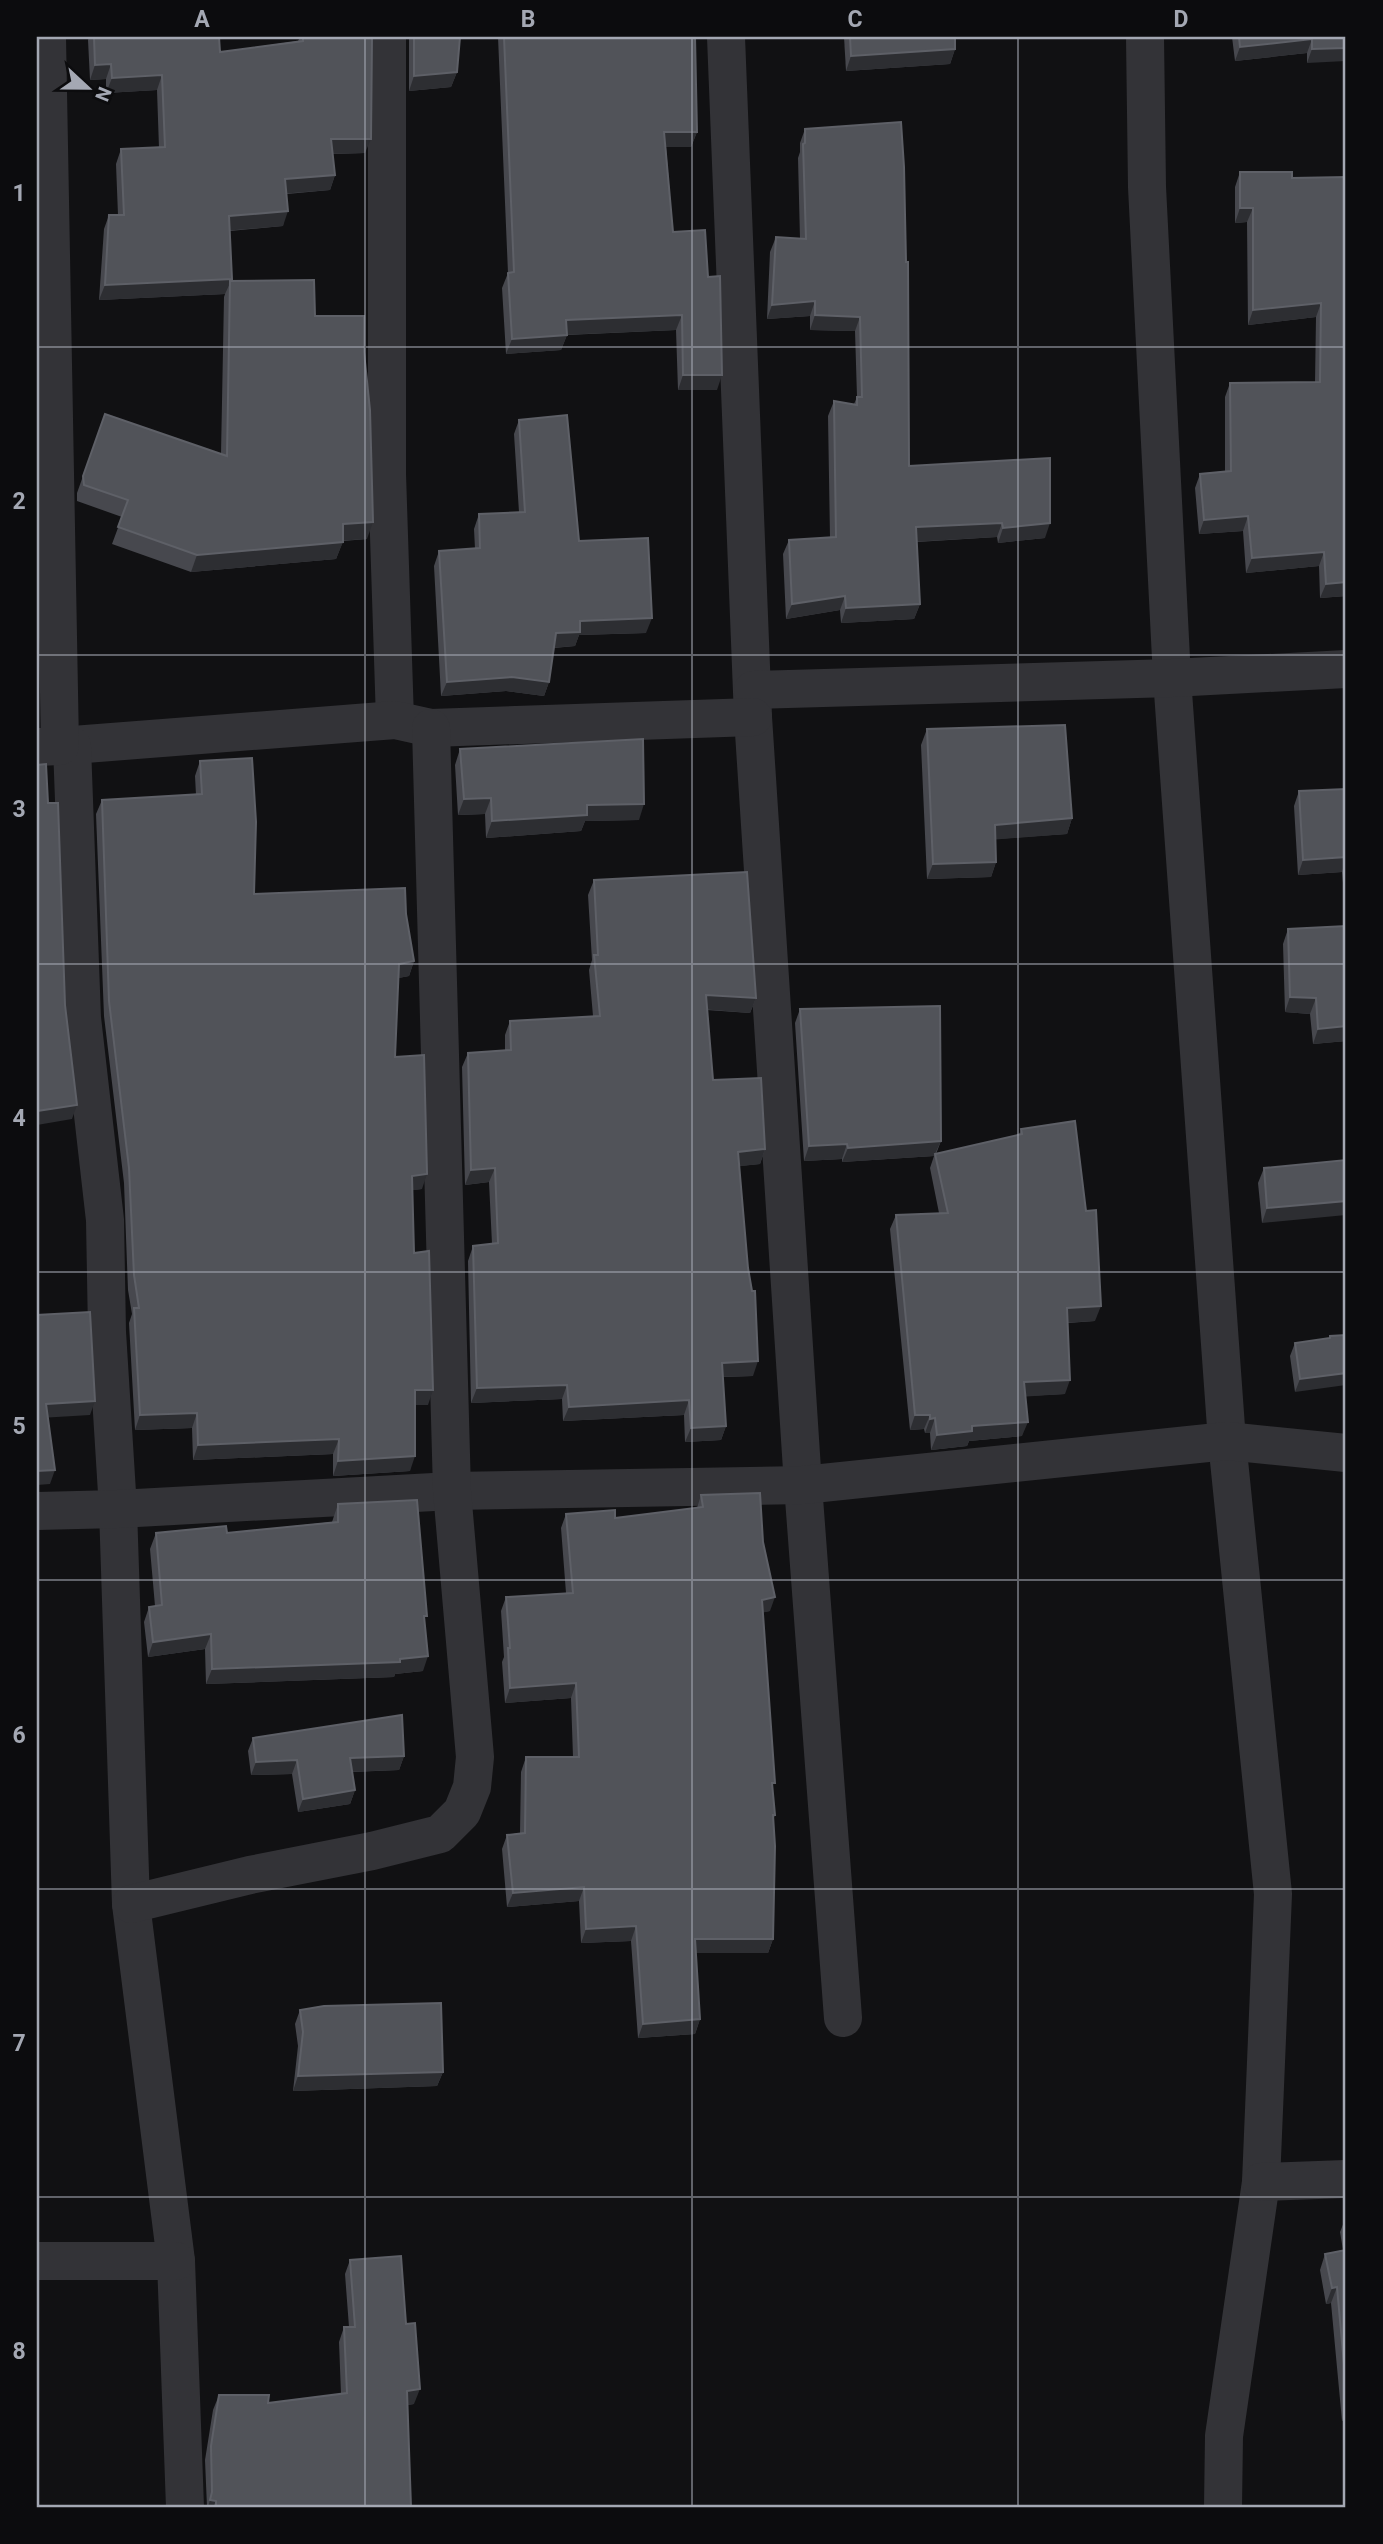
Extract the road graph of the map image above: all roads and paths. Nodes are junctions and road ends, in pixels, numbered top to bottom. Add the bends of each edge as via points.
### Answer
1 (47, 37) edge
2 (387, 37) edge
3 (726, 37) edge
4 (1145, 37) edge
5 (1346, 669) edge
6 (1172, 678) junction
7 (753, 704) junction
8 (413, 724) junction
9 (56, 747) edge
10 (1227, 1441) junction
11 (1346, 1453) edge
12 (803, 1485) junction
13 (452, 1490) junction
14 (118, 1508) junction
15 (37, 1511) edge
16 (131, 1904) junction
17 (843, 2018) dead end
18 (1346, 2179) edge
19 (1261, 2182) junction
20 (176, 2260) junction
21 (37, 2261) edge
22 (185, 2507) edge
23 (1223, 2507) edge

1 - 9 street
2 - 8 street via 387,474
3 - 7 street
4 - 6 street via 1147,187
5 - 6 street
6 - 7 street
6 - 10 street
7 - 8 street
7 - 12 street
8 - 9 street
8 - 13 street
9 - 14 street via 105,1220
10 - 11 street
10 - 12 street
10 - 19 street via 1273,1894
12 - 13 street
12 - 17 street
13 - 14 street
13 - 16 street via 475,1757 472,1787 462,1812 440,1833
14 - 15 street
14 - 16 street
16 - 20 street
18 - 19 street
19 - 23 street via 1224,2436
20 - 21 street
20 - 22 street

